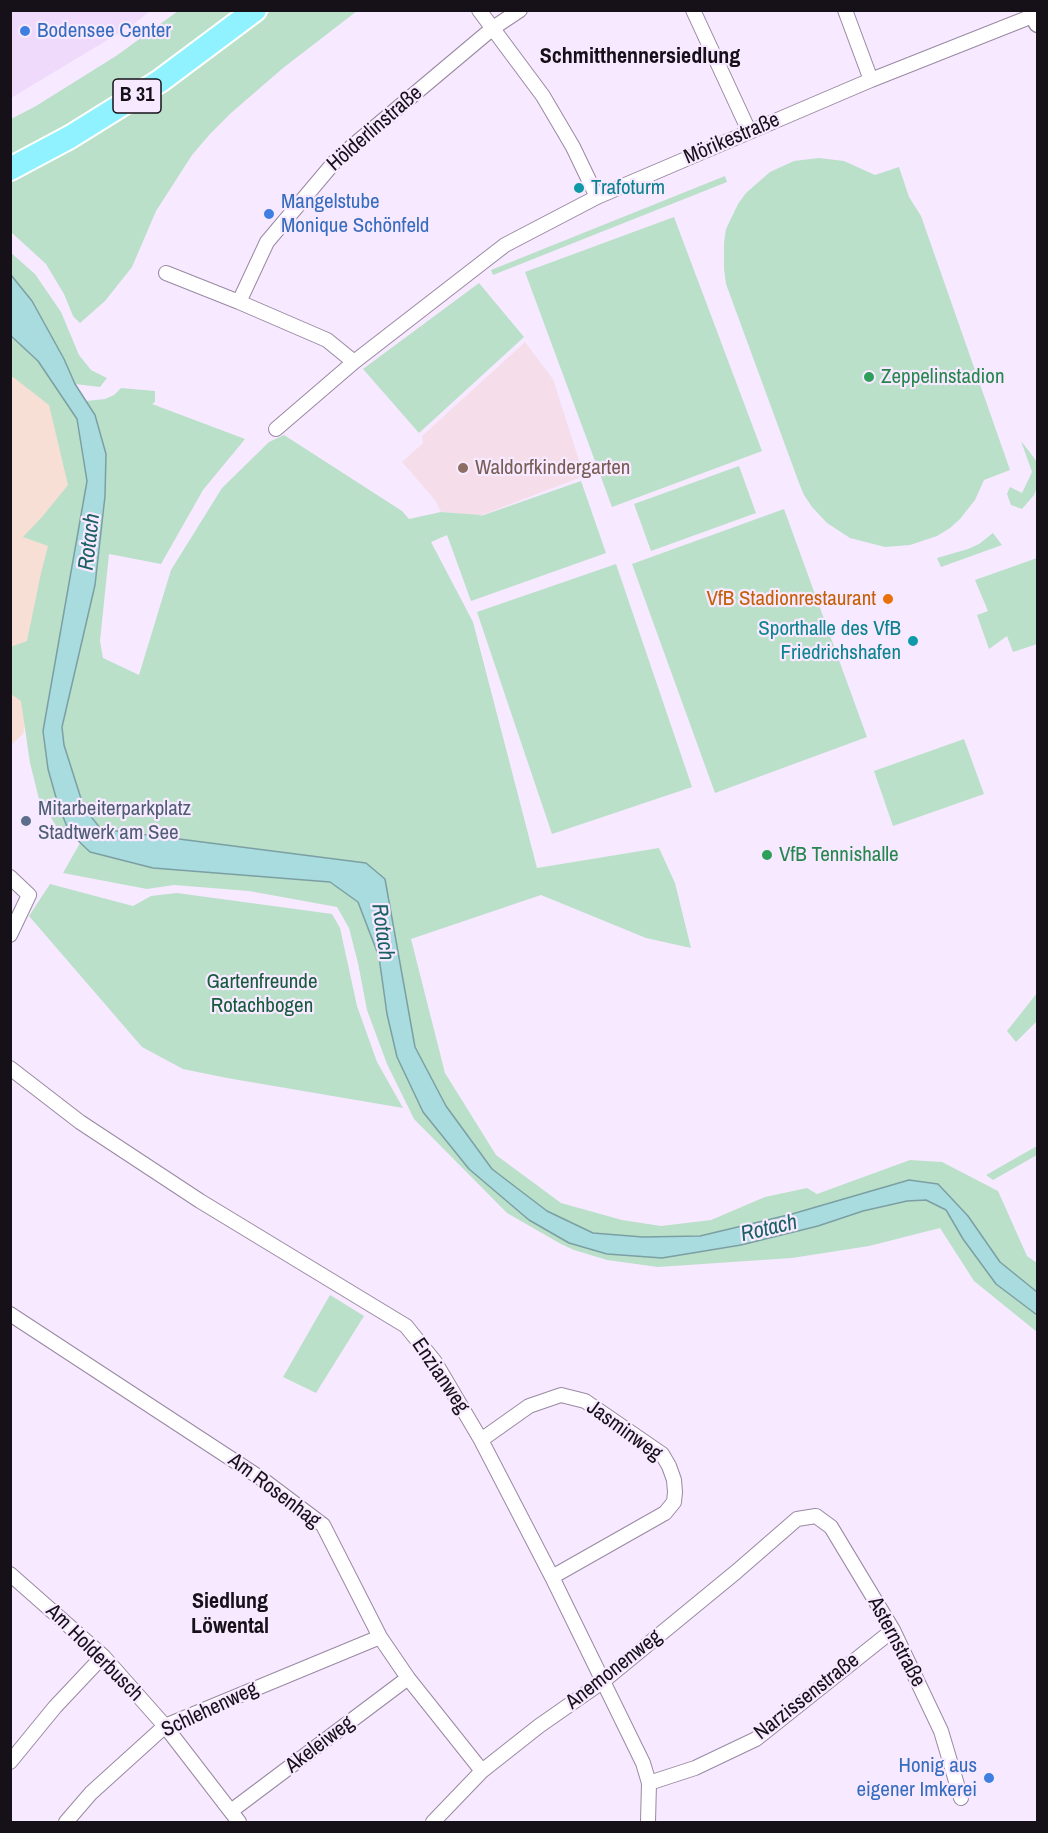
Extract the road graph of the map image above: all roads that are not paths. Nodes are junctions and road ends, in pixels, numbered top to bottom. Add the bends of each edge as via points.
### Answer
1 (255, 10) edge
2 (479, 10) edge
3 (520, 10) edge
4 (693, 10) edge
5 (845, 10) edge
6 (1035, 16) edge
7 (493, 27) junction
8 (871, 80) junction
9 (749, 132) junction
10 (10, 169) edge
11 (597, 197) junction
12 (166, 273) dead end
13 (239, 302) junction
14 (354, 362) junction
15 (276, 429) dead end
16 (10, 877) edge
17 (10, 935) edge
18 (10, 1068) edge
19 (10, 1314) edge
20 (481, 1440) junction
21 (797, 1519) joint
22 (10, 1574) edge
23 (552, 1577) junction
24 (892, 1630) junction
25 (380, 1637) junction
26 (103, 1656) junction
27 (408, 1678) junction
28 (602, 1682) junction
29 (165, 1726) junction
30 (10, 1762) edge
31 (482, 1771) junction
32 (649, 1783) junction
33 (961, 1798) dead end
34 (235, 1817) edge
35 (66, 1822) edge
36 (433, 1822) edge
37 (648, 1822) edge

1 - 10 main road, B 31 via 160,81
2 - 7 street
3 - 7 street, Hölderlinstraße
4 - 9 street
5 - 8 street
6 - 8 street, Mörikestraße
7 - 11 street via 543,96
7 - 13 street, Hölderlinstraße via 336,159 267,242
8 - 9 street, Mörikestraße
9 - 11 street, Mörikestraße
11 - 14 street, Mörikestraße via 505,245
12 - 13 street
13 - 14 street via 327,340
14 - 15 street, Mörikestraße
16 - 17 street via 29,895
18 - 20 street, Enzianweg via 80,1122 201,1201 406,1326 435,1362
19 - 25 street, Am Rosenhag via 262,1479 323,1525
20 - 23 street, Enzianweg
20 - 23 street, Jasminweg via 529,1406 561,1395 585,1401 662,1454 669,1466 675,1492 674,1502 665,1513
21 - 24 street, Asternstraße via 816,1516 831,1527
21 - 28 street, Anemonenweg
22 - 26 street, Am Holderbusch
23 - 28 street, Enzianweg
24 - 32 street, Narzissenstraße via 756,1739 695,1768
24 - 33 street, Asternstraße via 941,1731
25 - 27 street, Am Rosenhag
25 - 29 street, Schlehenweg
26 - 29 street, Am Holderbusch
26 - 30 street
27 - 31 street, Am Rosenhag
27 - 34 street, Akeleiweg
28 - 31 street, Anemonenweg
28 - 32 street, Enzianweg
29 - 34 street, Am Holderbusch
29 - 35 street, Schlehenweg via 91,1793
31 - 36 street, Anemonenweg
32 - 37 street, Enzianweg

